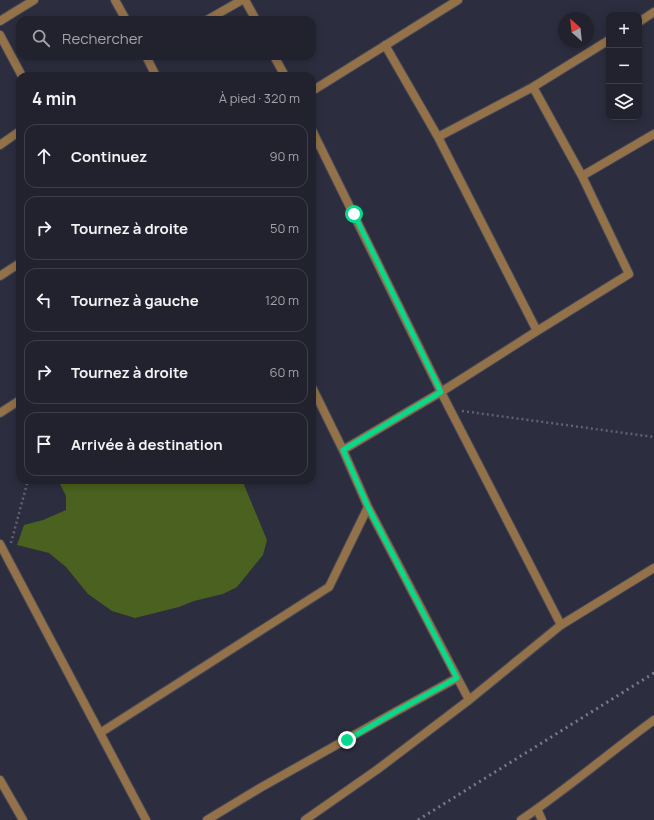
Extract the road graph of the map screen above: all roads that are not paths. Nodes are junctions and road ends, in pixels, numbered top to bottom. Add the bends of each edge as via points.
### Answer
1 (34, 0) edge
2 (115, 0) edge
3 (242, 0) edge
4 (245, 0) edge
5 (458, 0) edge
6 (654, 12) edge
7 (124, 16) edge
8 (214, 16) edge
9 (254, 16) edge
10 (642, 20) edge
11 (0, 21) edge
12 (0, 35) edge
13 (606, 42) edge
14 (385, 45) junction
15 (148, 60) edge
16 (276, 60) edge
17 (20, 72) edge
18 (154, 72) edge
19 (283, 72) edge
20 (533, 87) junction
21 (316, 88) edge
22 (16, 134) edge
23 (654, 134) edge
24 (438, 137) junction
25 (316, 138) edge
26 (0, 145) edge
27 (582, 176) junction
28 (16, 266) edge
29 (0, 276) edge
30 (536, 331) junction
31 (441, 392) junction
32 (316, 395) edge
33 (16, 403) edge
34 (0, 413) edge
35 (343, 450) junction
36 (368, 507) junction
37 (0, 544) edge
38 (654, 568) edge
39 (561, 625) junction
40 (457, 678) junction
41 (469, 700) junction
42 (654, 720) edge
43 (100, 733) junction
44 (0, 780) edge
45 (537, 809) junction
46 (23, 820) edge
47 (146, 820) edge
48 (207, 820) edge
49 (305, 820) edge
50 (521, 820) edge
51 (542, 820) edge

1 - 11 street
2 - 7 street
3 - 8 street
4 - 9 street
5 - 14 street
6 - 10 street
12 - 17 street
13 - 20 street
14 - 21 street
14 - 24 street
15 - 18 street
16 - 19 street
20 - 24 street
20 - 27 street
22 - 26 street
23 - 27 street
24 - 30 street
25 - 31 street
27 - 30 street via 629,274
28 - 29 street
30 - 31 street
31 - 35 street
31 - 39 street
32 - 35 street
33 - 34 street
35 - 36 street
36 - 40 street
36 - 43 street via 329,587
37 - 43 street
38 - 39 street
39 - 41 street
40 - 41 street
40 - 48 street
41 - 49 street
42 - 45 street
43 - 47 street
44 - 46 street
45 - 50 street
45 - 51 street

